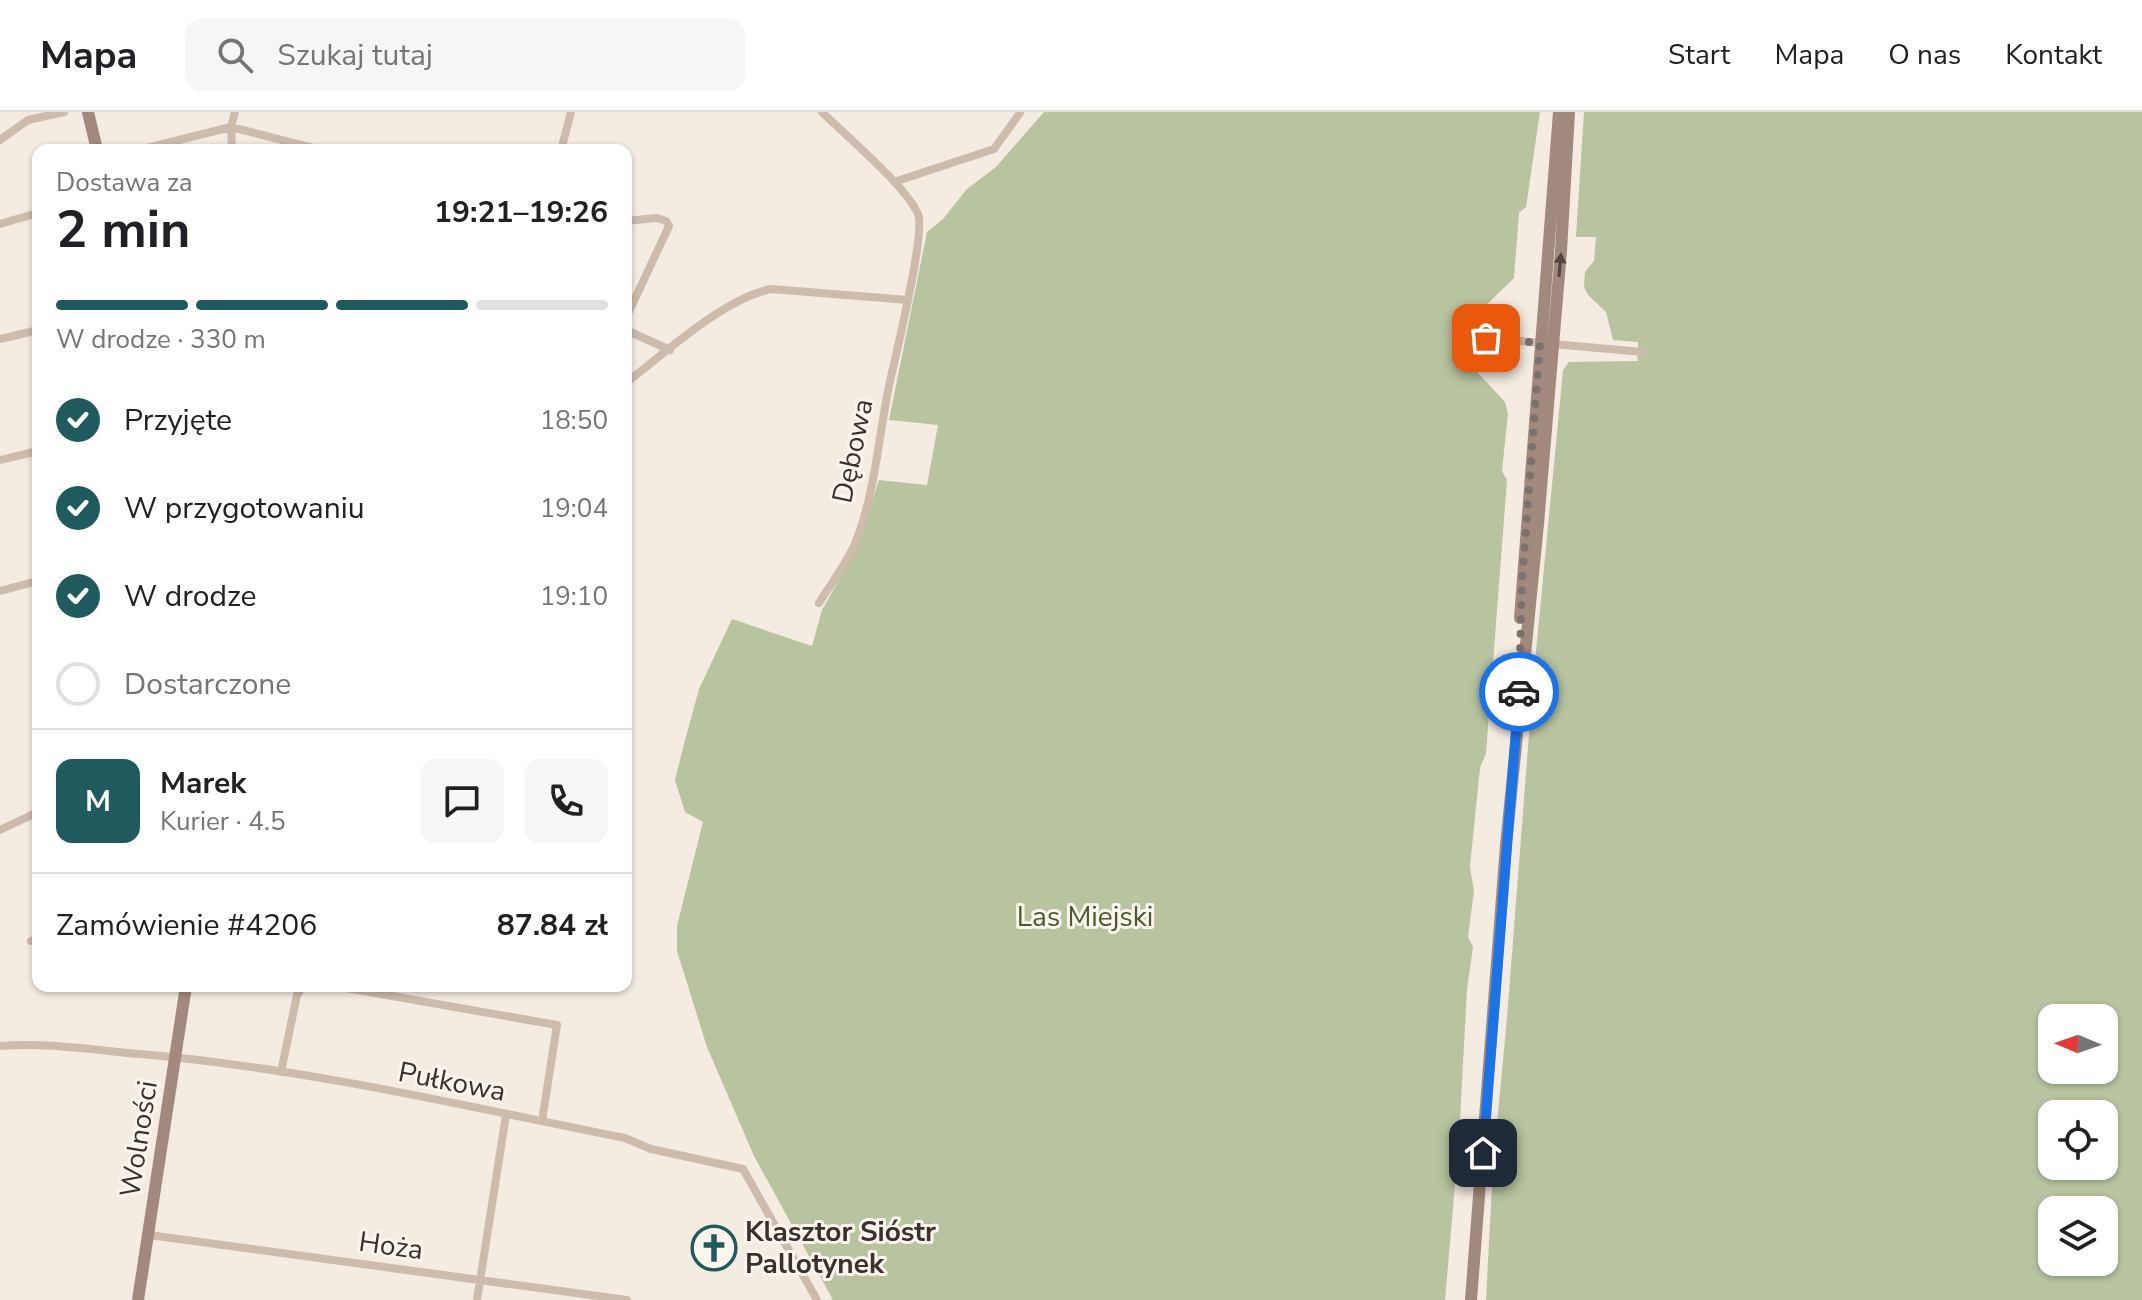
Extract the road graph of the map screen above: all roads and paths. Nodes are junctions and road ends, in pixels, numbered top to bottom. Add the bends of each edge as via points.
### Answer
1 (64, 112) edge
2 (88, 112) edge
3 (235, 112) edge
4 (571, 112) edge
5 (822, 112) edge
6 (1559, 112) edge
7 (1569, 112) edge
8 (1020, 113) edge
9 (231, 127) junction
10 (0, 140) edge
11 (96, 144) edge
12 (163, 144) edge
13 (232, 144) edge
14 (298, 144) edge
15 (563, 144) edge
16 (894, 182) junction
17 (32, 215) edge
18 (632, 220) edge
19 (0, 224) edge
20 (908, 300) junction
21 (632, 305) edge
22 (32, 331) edge
23 (632, 333) edge
24 (1451, 335) dead end
25 (0, 339) edge
26 (1547, 343) junction
27 (670, 350) junction
28 (1643, 352) dead end
29 (632, 378) edge
30 (32, 452) edge
31 (0, 460) edge
32 (32, 583) edge
33 (0, 591) edge
34 (819, 603) dead end
35 (32, 815) edge
36 (0, 830) edge
37 (185, 992) edge
38 (299, 992) edge
39 (369, 992) edge
40 (0, 1046) edge
41 (176, 1057) junction
42 (281, 1072) junction
43 (506, 1115) junction
44 (542, 1121) junction
45 (149, 1235) junction
46 (480, 1281) junction
47 (138, 1300) edge
48 (477, 1300) edge
49 (627, 1300) edge
50 (817, 1300) edge
51 (1471, 1300) edge

1 - 10 street via 28,120
2 - 11 main road
3 - 9 street
4 - 15 street
5 - 16 street
6 - 26 main road
26 -> 7 main road via 1561,251
8 - 16 street via 994,149
9 - 12 street
9 - 13 street
9 - 14 street
16 - 20 street, Dębowa via 918,214 920,227
17 - 19 street
18 - 21 street via 657,218 669,226
20 - 27 street via 756,292
20 - 34 street, Dębowa via 874,473 853,547
22 - 25 street
23 - 27 street
24 - 26 street
26 - 28 street
26 - 51 main road via 1538,524
27 - 29 street
30 - 31 street
32 - 33 street
35 - 36 street
37 - 41 main road, Wolności
38 - 42 street
39 - 44 street via 557,1025
40 - 41 street, Pułkowa
41 - 42 street, Pułkowa
41 - 45 main road, Wolności
42 - 43 street, Pułkowa
43 - 44 street, Pułkowa
43 - 46 street
44 - 50 street, Pułkowa via 743,1169
45 - 46 street, Hoża
45 - 47 main road, Wolności
46 - 48 street
46 - 49 street, Hoża

